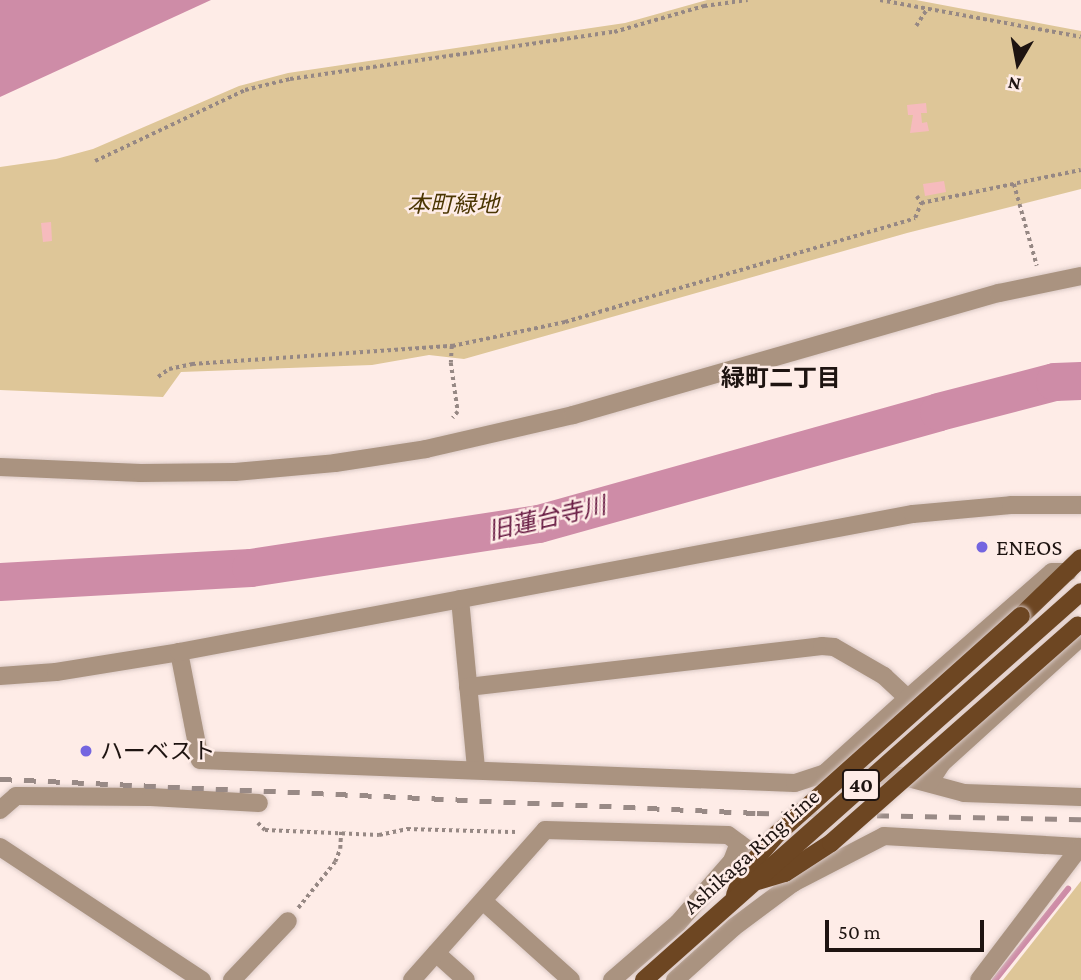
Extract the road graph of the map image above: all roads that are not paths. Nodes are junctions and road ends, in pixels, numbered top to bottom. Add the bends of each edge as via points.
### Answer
1 (1081, 276) edge
2 (0, 467) edge
3 (1081, 505) edge
4 (1081, 558) edge
5 (1068, 572) junction
6 (1081, 592) edge
7 (460, 599) junction
8 (1080, 628) edge
9 (179, 653) junction
10 (0, 676) edge
11 (468, 687) junction
12 (908, 698) junction
13 (476, 769) junction
14 (825, 773) junction
15 (929, 783) junction
16 (1081, 797) edge
17 (253, 803) road end
18 (0, 810) edge
19 (739, 843) junction
20 (0, 847) edge
21 (751, 883) junction
22 (793, 883) junction
23 (483, 901) junction
24 (732, 901) junction
25 (288, 920) road end
26 (436, 953) junction
27 (202, 980) edge
28 (232, 980) edge
29 (412, 980) edge
30 (466, 980) edge
31 (571, 980) edge
32 (612, 980) edge
33 (643, 980) edge
34 (675, 980) edge
35 (979, 980) edge

1 - 2 street via 999,293 573,415 426,449 235,472
3 - 7 street via 1011,505 913,514
4 - 5 main road
5 - 12 street via 1052,572
5 - 24 main road, bridge via 777,834 743,874
6 - 21 main road, Ashikaga Ring Line / 40, bridge
7 - 9 street
7 - 11 street
8 - 15 street via 942,763
8 - 21 main road, bridge via 831,843 785,873
9 - 10 street
9 - 13 street via 200,760
11 - 12 street via 822,646 834,647 884,676
11 - 13 street
12 - 14 street
13 - 14 street via 795,783
14 - 15 street via 901,776
15 - 16 street via 964,793
17 - 18 street via 16,796
19 - 22 street
19 - 23 street via 728,835 545,830
19 - 32 street via 732,861 678,923
20 - 27 street
21 - 24 main road, Ashikaga Ring Line / 40, bridge
22 - 34 street
22 - 35 street via 884,836 1080,847
23 - 26 street
23 - 31 street
24 - 33 main road, Ashikaga Ring Line / 40, bridge
25 - 28 street
26 - 29 street
26 - 30 street

